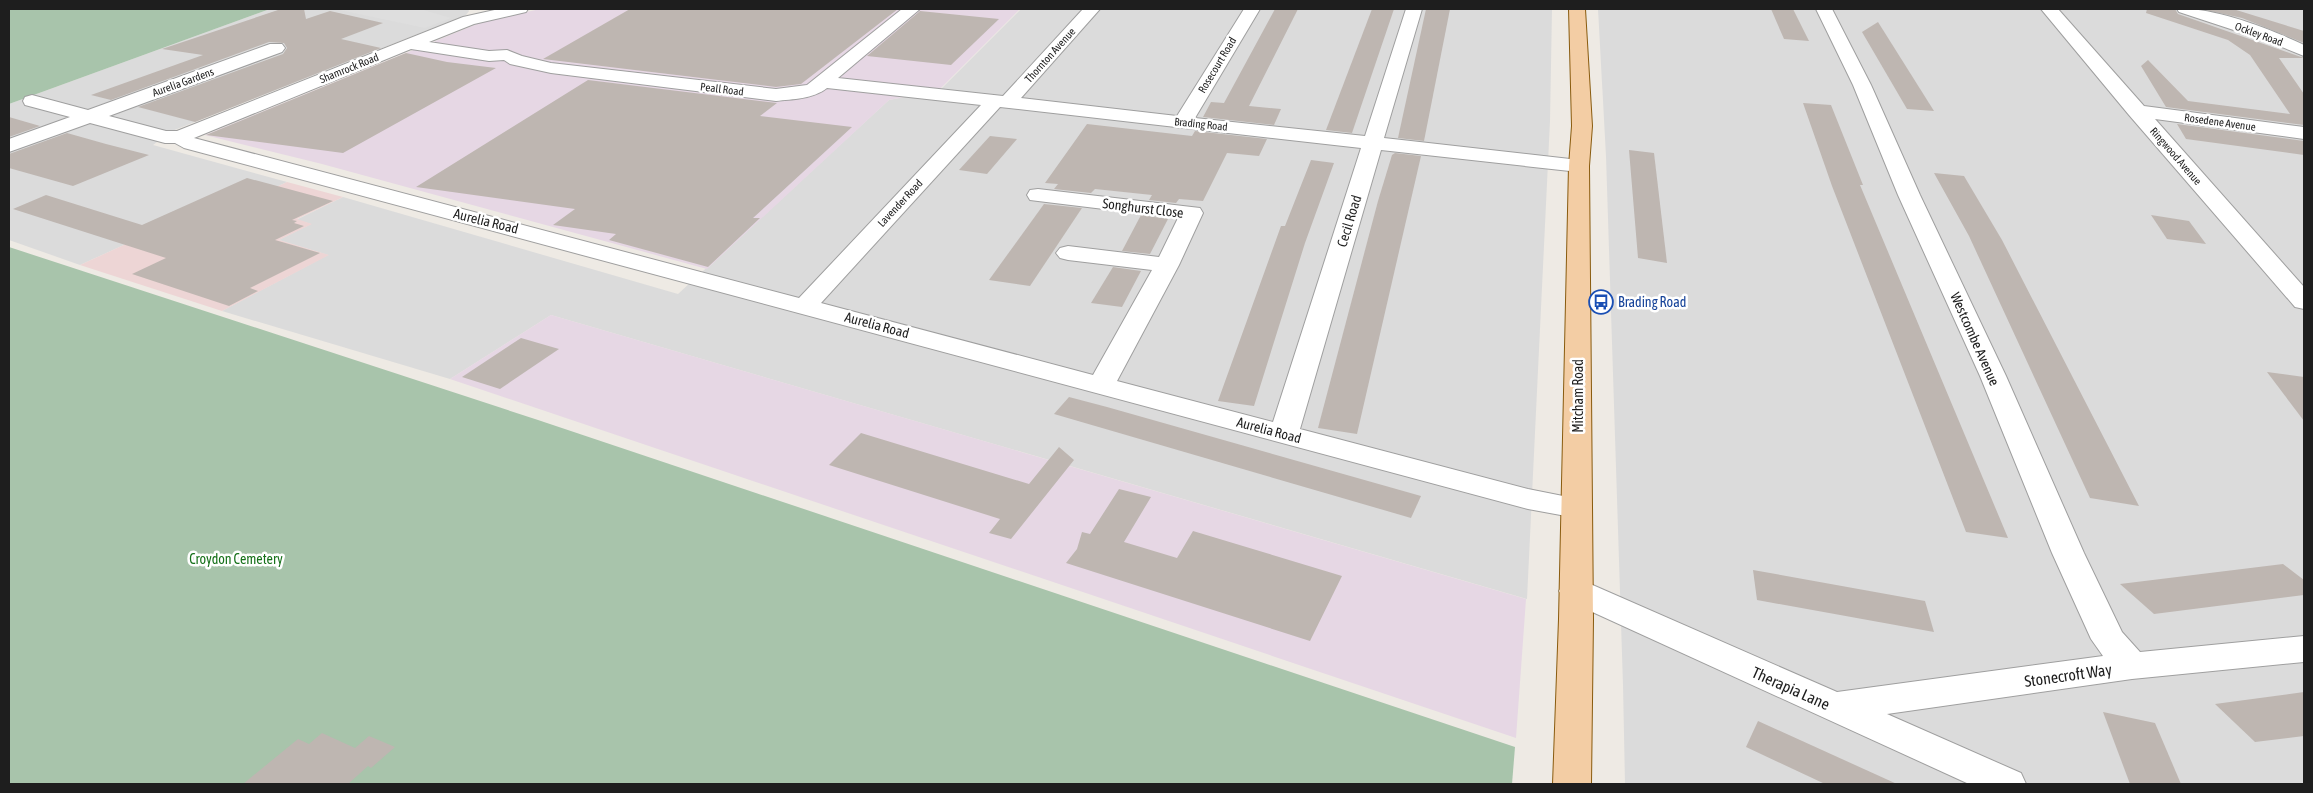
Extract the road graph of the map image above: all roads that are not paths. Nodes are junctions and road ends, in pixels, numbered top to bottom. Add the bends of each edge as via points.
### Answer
1 (520, 9) edge
2 (912, 9) edge
3 (1092, 9) edge
4 (1252, 9) edge
5 (1414, 9) edge
6 (1577, 9) edge
7 (1824, 9) edge
8 (2049, 9) edge
9 (2185, 9) edge
10 (408, 44) junction
11 (276, 48) dead end
12 (2304, 51) edge
13 (823, 82) junction
14 (32, 101) dead end
15 (1002, 102) junction
16 (2136, 110) junction
17 (90, 116) junction
18 (1183, 122) junction
19 (2304, 133) edge
20 (182, 137) junction
21 (1373, 143) junction
22 (9, 146) edge
23 (1579, 166) junction
24 (1038, 195) dead end
25 (1068, 253) dead end
26 (1167, 265) junction
27 (2304, 302) edge
28 (805, 306) junction
29 (1101, 385) junction
30 (1284, 434) junction
31 (1577, 508) junction
32 (1576, 591) junction
33 (2304, 649) edge
34 (2132, 666) junction
35 (1833, 707) junction
36 (1572, 784) edge
37 (2007, 784) edge

1 - 10 street, Shamrock Road via 469,20
2 - 13 street, Peall Road
3 - 15 street, Thornton Avenue
4 - 18 street, Rosecourt Road
5 - 21 street, Cecil Road
6 - 23 main road, Mitcham Road via 1582,126
7 - 34 street, Westcombe Avenue via 1859,78 2108,639
8 - 16 street, Ringwood Avenue
9 - 12 street, Ockley Road via 2273,37
10 - 13 street, Peall Road via 489,56 507,55 551,68 776,95 801,93
10 - 20 street, Shamrock Road
11 - 17 street, Aurelia Gardens
13 - 15 street, Brading Road
14 - 17 street
15 - 18 street, Brading Road
15 - 28 street, Lavender Road
16 - 19 street, Rosedene Avenue
16 - 27 street, Ringwood Avenue
17 - 20 street via 165,137
17 - 22 street, Aurelia Gardens
18 - 21 street, Brading Road
20 - 28 street, Aurelia Road via 188,143
21 - 23 street, Brading Road
21 - 30 street, Cecil Road
23 - 31 main road, Mitcham Road
24 - 26 street, Songhurst Close via 1100,211 1192,213
25 - 26 street
26 - 29 street, Songhurst Close
28 - 29 street, Aurelia Road
29 - 30 street, Aurelia Road
30 - 31 street, Aurelia Road via 1528,499
31 - 32 main road, Mitcham Road
32 - 35 street, Therapia Lane
32 - 36 main road, Mitcham Road
33 - 34 street, Stonecroft Way
34 - 35 street, Stonecroft Way
35 - 37 street, Therapia Lane

